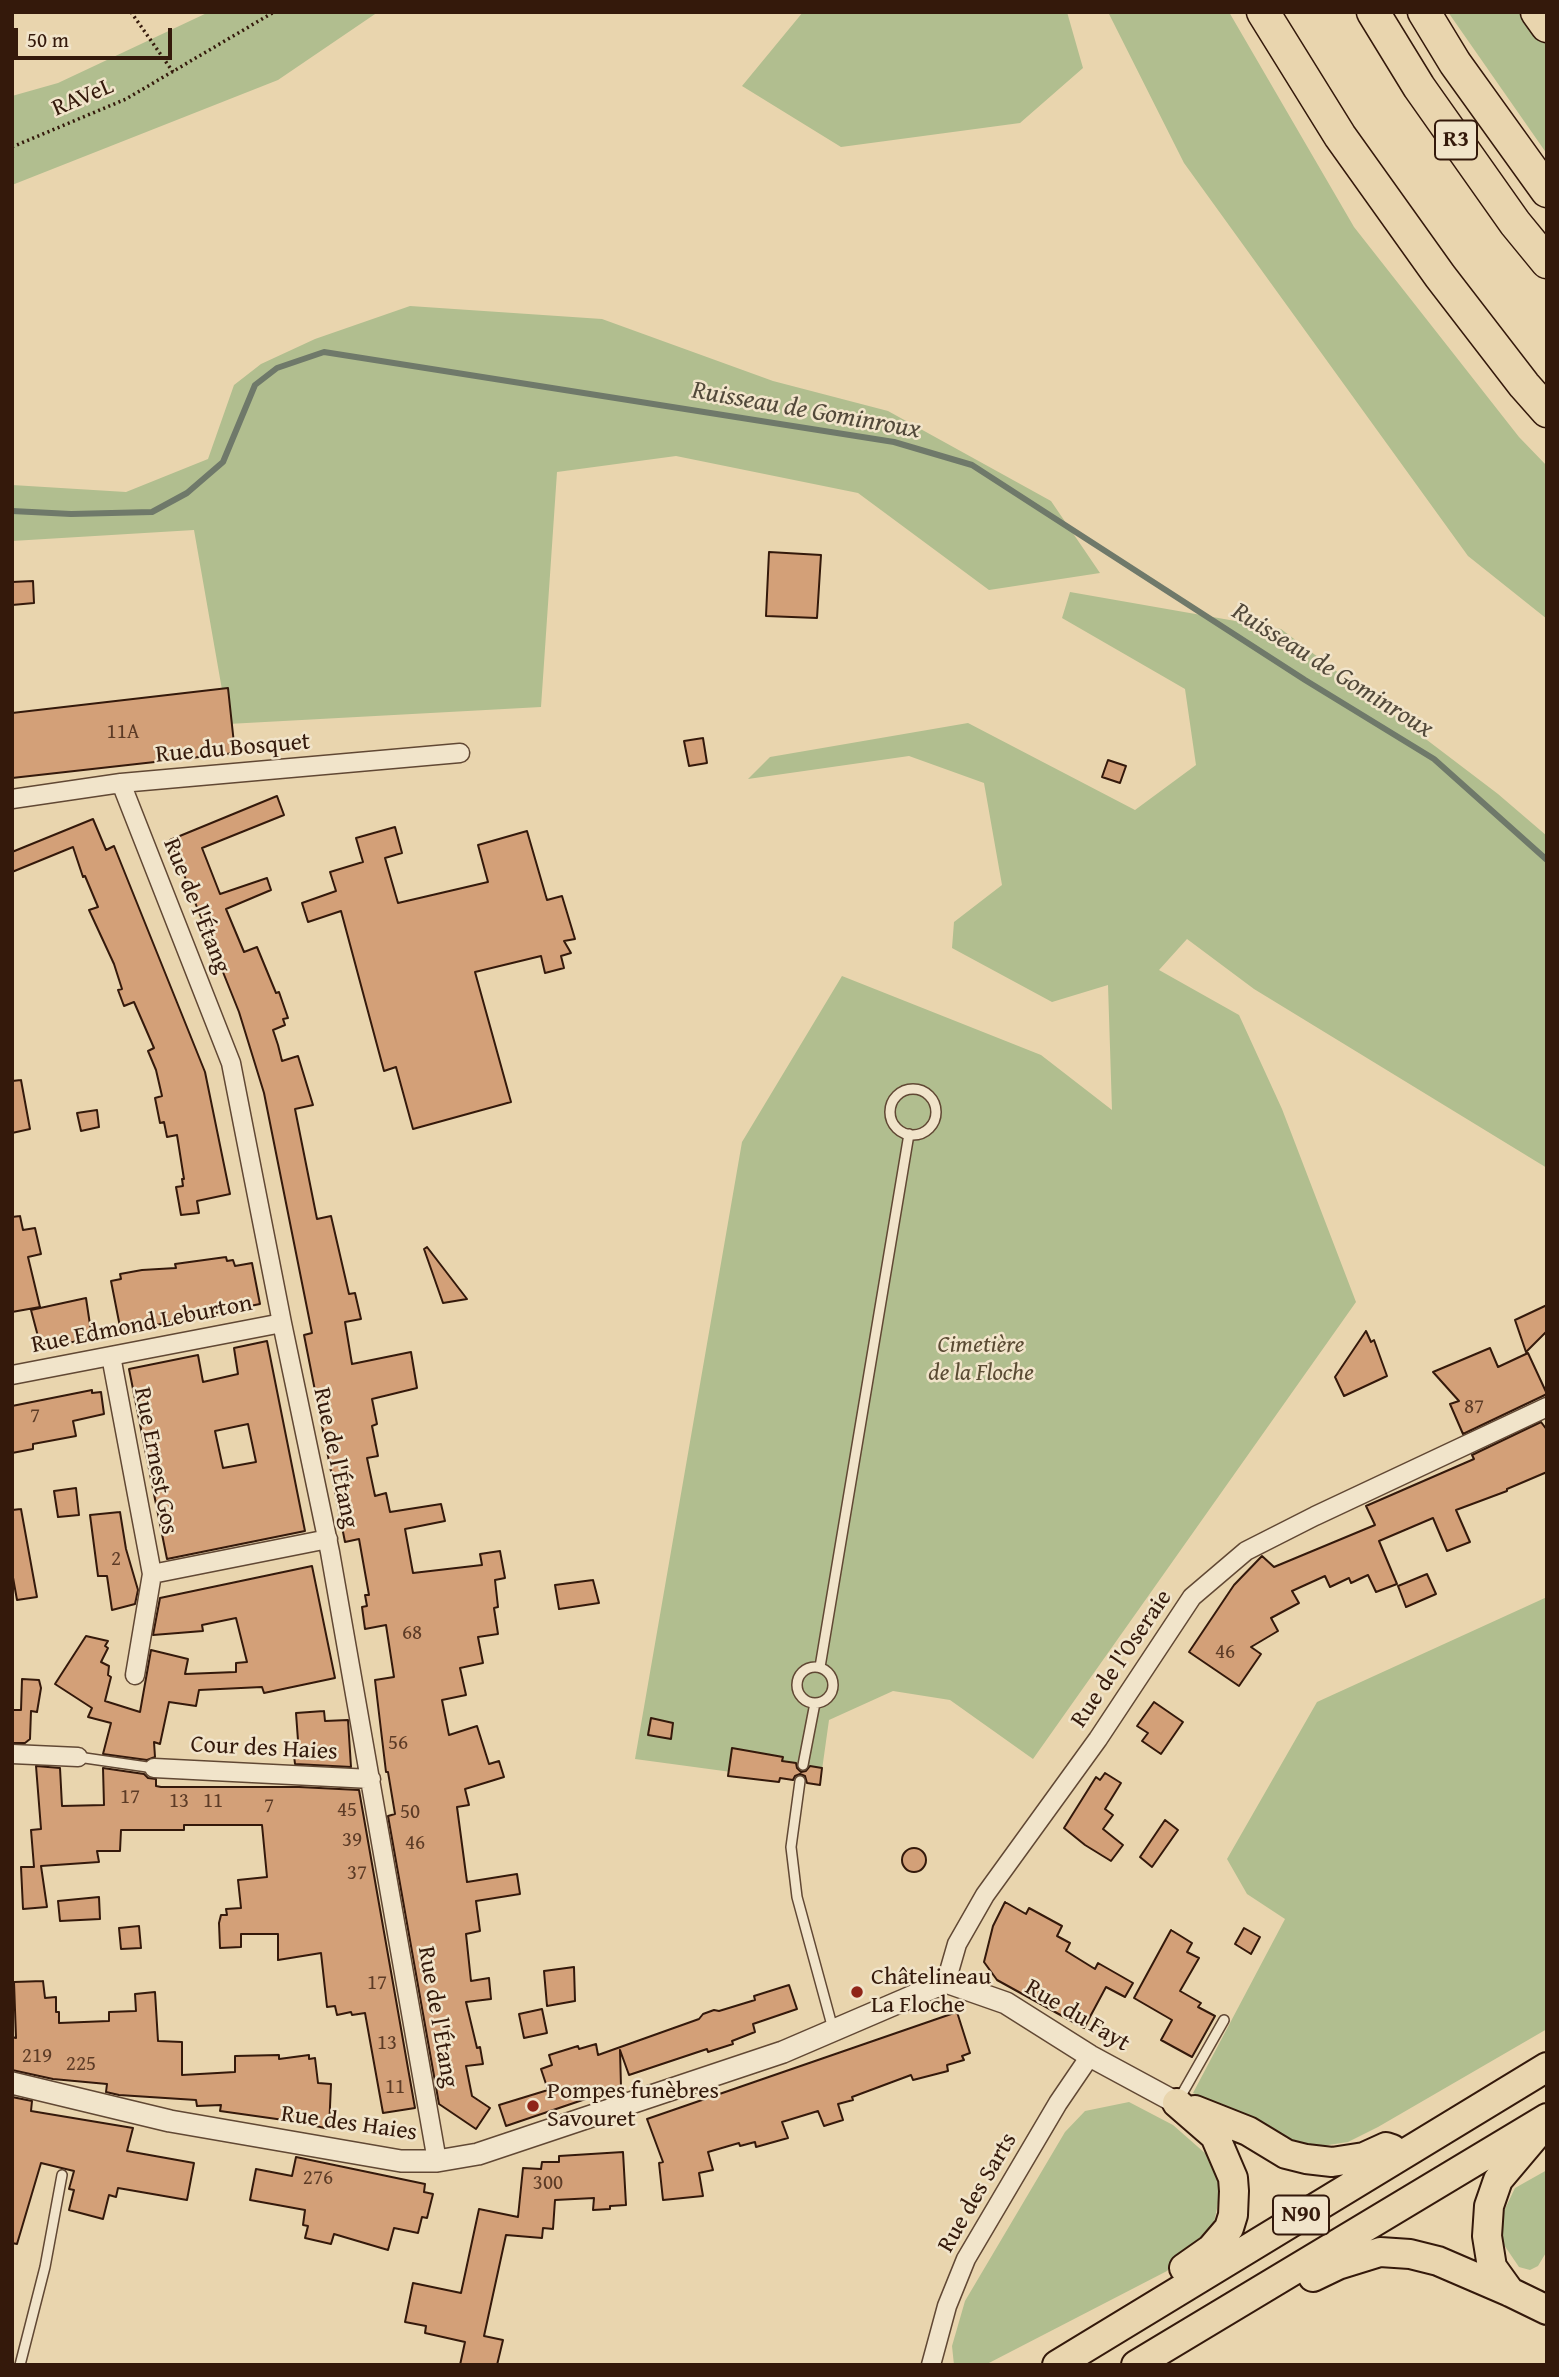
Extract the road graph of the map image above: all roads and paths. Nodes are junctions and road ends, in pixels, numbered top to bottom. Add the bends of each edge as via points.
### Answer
1 (131, 12) edge
2 (274, 12) edge
3 (1263, 12) edge
4 (1373, 12) edge
5 (1424, 12) edge
6 (1537, 12) edge
7 (1547, 26) edge
8 (173, 72) junction
9 (12, 147) edge
10 (1547, 191) edge
11 (1547, 262) edge
12 (1547, 411) edge
13 (460, 753) dead end
14 (121, 783) junction
15 (12, 799) edge
16 (909, 1134) junction
17 (282, 1323) junction
18 (111, 1356) junction
19 (12, 1375) edge
20 (1547, 1407) edge
21 (328, 1539) junction
22 (152, 1574) junction
23 (820, 1667) junction
24 (135, 1675) dead end
25 (815, 1703) junction
26 (12, 1755) edge
27 (78, 1757) joint
28 (803, 1765) dead end
29 (154, 1768) joint
30 (371, 1779) junction
31 (800, 1781) dead end
32 (946, 1982) junction
33 (1224, 2020) dead end
34 (834, 2031) junction
35 (1090, 2056) junction
36 (1547, 2067) edge
37 (12, 2083) edge
38 (1177, 2102) junction
39 (1547, 2120) edge
40 (1405, 2152) junction
41 (438, 2161) junction
42 (62, 2175) dead end
43 (1510, 2292) junction
44 (1547, 2310) edge
45 (1121, 2325) junction
46 (1204, 2325) junction
47 (20, 2365) edge
48 (931, 2365) edge
49 (1056, 2365) edge
50 (1136, 2365) edge

1 - 8 path
2 - 8 path, RAVeL
3 - 12 highway via 1340,136 1424,255
4 - 11 highway, R3 via 1419,88
5 - 10 highway, R3
6 - 7 highway
8 - 9 path, RAVeL via 126,99
13 - 14 street, Rue du Bosquet
14 - 15 street, Rue du Bosquet
14 - 17 street, Rue de l'Étang via 231,1063
16 - 16 lane via 896,1127 892,1105 902,1092 919,1090 932,1099 936,1114 930,1128
16 - 23 lane
17 - 18 street, Rue Edmond Leburton
17 - 21 street, Rue de l'Étang
18 - 19 street, Rue Edmond Leburton
18 - 22 street, Rue Ernest Gos
20 - 32 street, Rue de l'Oseraie via 1246,1551 1192,1597 985,1895 957,1944
21 - 22 street, Rue Ernest Gos
21 - 30 street, Rue de l'Étang
22 - 24 street, Rue Ernest Gos
23 - 25 lane via 832,1676 834,1684 828,1698
23 - 25 lane via 805,1669 797,1681 803,1699
25 - 28 lane
26 - 27 street
27 - 29 lane
29 - 30 street, Cour des Haies
30 - 41 street, Rue de l'Étang
31 - 34 lane via 791,1847 797,1897
32 - 34 street, Rue des Haies
32 - 35 street, Rue du Fayt via 1006,2003
33 - 38 lane
34 - 41 street, Rue des Haies via 478,2154
35 - 38 street, Rue du Fayt
35 - 48 street, Rue des Sarts via 966,2259
36 - 40 highway, N90
37 - 41 street, Rue des Haies via 170,2122 401,2161
38 - 40 highway, N90 via 1286,2154 1307,2159 1332,2162 1364,2157 1386,2147
38 - 45 highway, N90 via 1215,2136 1233,2178 1233,2215 1229,2228 1211,2249
39 - 43 highway, N90 via 1498,2180 1489,2206 1492,2267
39 - 46 highway, N90
40 - 45 highway, N90
42 - 47 lane
43 - 44 highway, N90
43 - 46 highway, N90 via 1437,2261 1380,2252 1338,2265
45 - 49 highway, N90
46 - 50 highway, N90

